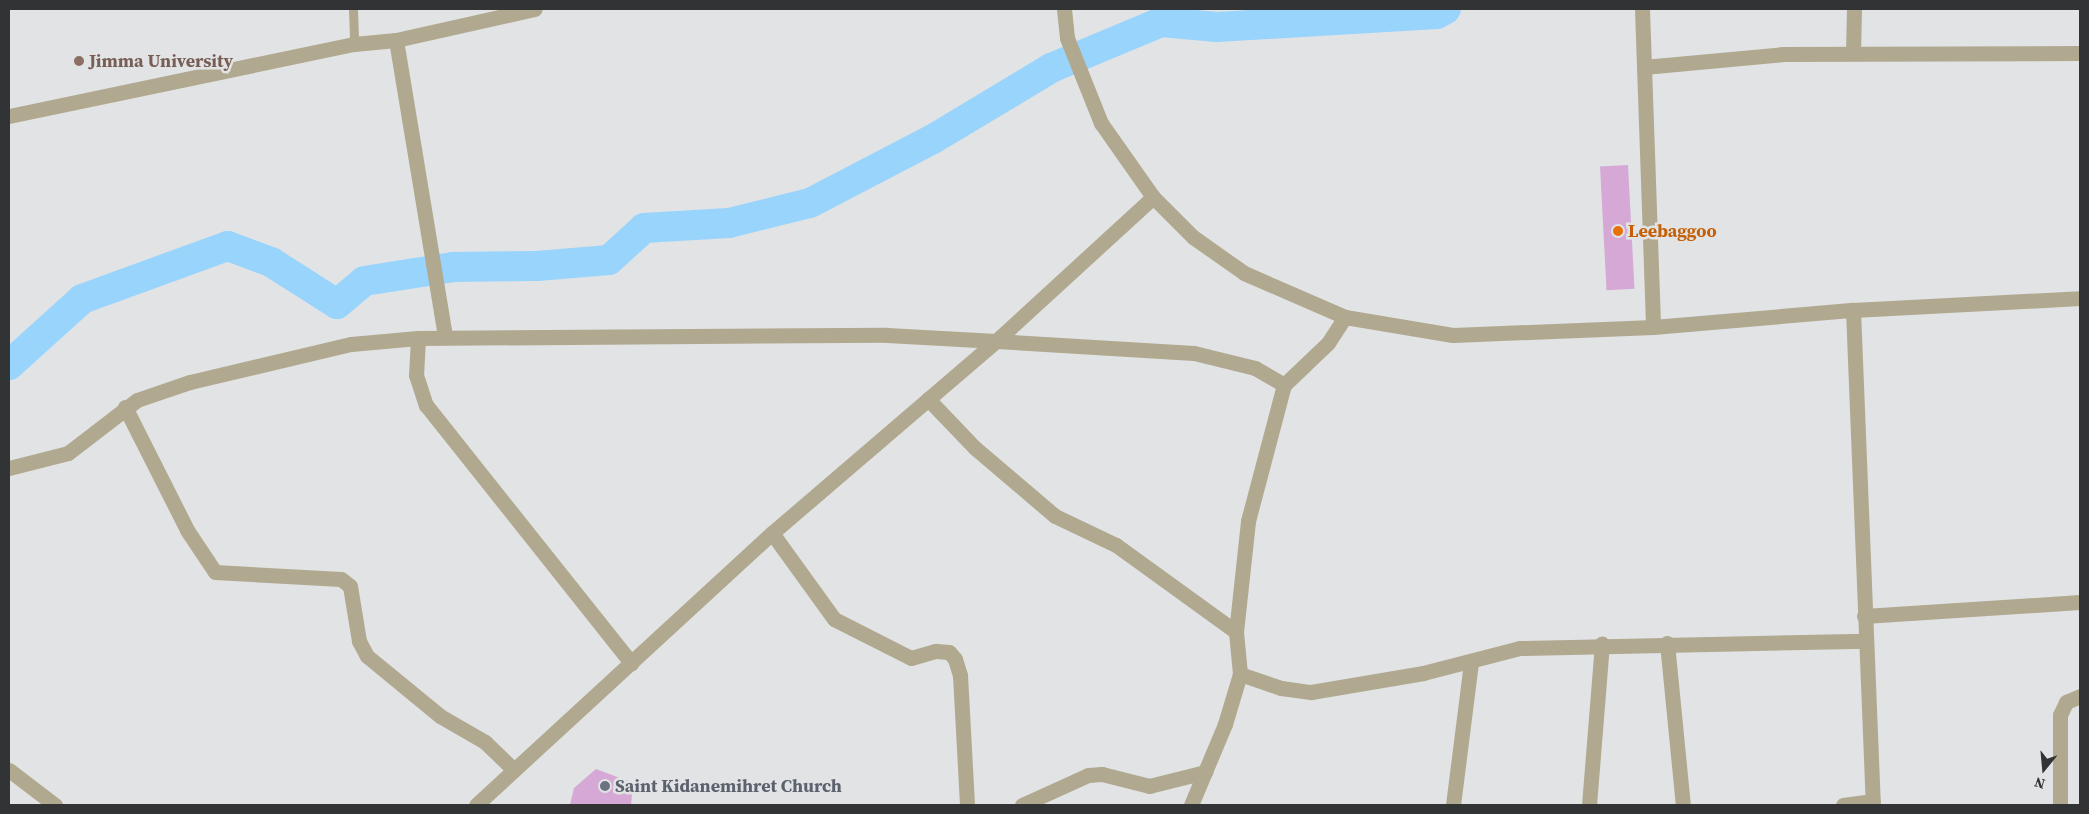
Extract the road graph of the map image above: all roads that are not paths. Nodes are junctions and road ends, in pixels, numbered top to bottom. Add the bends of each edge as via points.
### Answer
1 (353, 9) edge
2 (535, 9) edge
3 (1064, 9) edge
4 (1642, 9) edge
5 (1854, 9) edge
6 (499, 13) edge
7 (396, 40) junction
8 (354, 44) junction
9 (2080, 52) edge
10 (1854, 53) junction
11 (1644, 67) junction
12 (9, 116) edge
13 (1152, 197) junction
14 (2080, 298) edge
15 (1853, 310) junction
16 (1345, 317) junction
17 (1653, 327) junction
18 (445, 337) junction
19 (418, 338) junction
20 (996, 341) junction
21 (1284, 385) junction
22 (928, 399) junction
23 (125, 407) junction
24 (9, 468) edge
25 (772, 533) junction
26 (2080, 602) edge
27 (1864, 616) junction
28 (1236, 632) junction
29 (1866, 641) junction
30 (1667, 643) junction
31 (1602, 644) junction
32 (1471, 662) junction
33 (631, 663) junction
34 (1240, 674) junction
35 (2080, 696) edge
36 (9, 770) edge
37 (514, 770) junction
38 (1205, 772) junction
39 (1873, 803) edge
40 (55, 805) edge
41 (476, 805) edge
42 (967, 805) edge
43 (1022, 805) edge
44 (1191, 805) edge
45 (1452, 805) edge
46 (1589, 805) edge
47 (1683, 805) edge
48 (1843, 805) edge
49 (2060, 805) edge

1 - 8 lane
2 - 6 street
3 - 13 street via 1067,38 1098,116
4 - 11 street
5 - 10 street
6 - 7 street
7 - 8 street
7 - 18 street
8 - 12 street
9 - 10 street
10 - 11 street via 1784,54
11 - 17 street
13 - 16 street via 1193,237 1244,273
13 - 20 street
14 - 15 street
15 - 17 street
15 - 27 street
16 - 17 street via 1453,335
16 - 21 street via 1328,343
18 - 19 street
18 - 20 street via 887,335
19 - 23 street via 351,344 272,362 190,382
19 - 33 street via 416,375 426,406
20 - 21 street via 1194,353 1255,368
20 - 22 street
21 - 28 street via 1248,521
22 - 25 street
22 - 28 street via 975,448 1055,516 1122,549
23 - 24 street via 68,453
23 - 37 street via 186,530 215,572 341,579 350,586 359,641 367,656 440,716 485,742
25 - 33 street
25 - 42 street via 834,619 911,658 936,651 949,652 955,658 960,675
26 - 27 street
27 - 29 street
28 - 34 street
29 - 30 street
29 - 39 street
30 - 31 street
30 - 47 street
31 - 32 street via 1520,648
31 - 46 street
32 - 34 street via 1311,692 1281,688
32 - 45 street
33 - 37 street
34 - 38 street
35 - 49 street via 2066,702 2060,715
36 - 40 street
37 - 41 street
38 - 43 street via 1149,786 1102,774 1088,775
38 - 44 street
39 - 48 street

